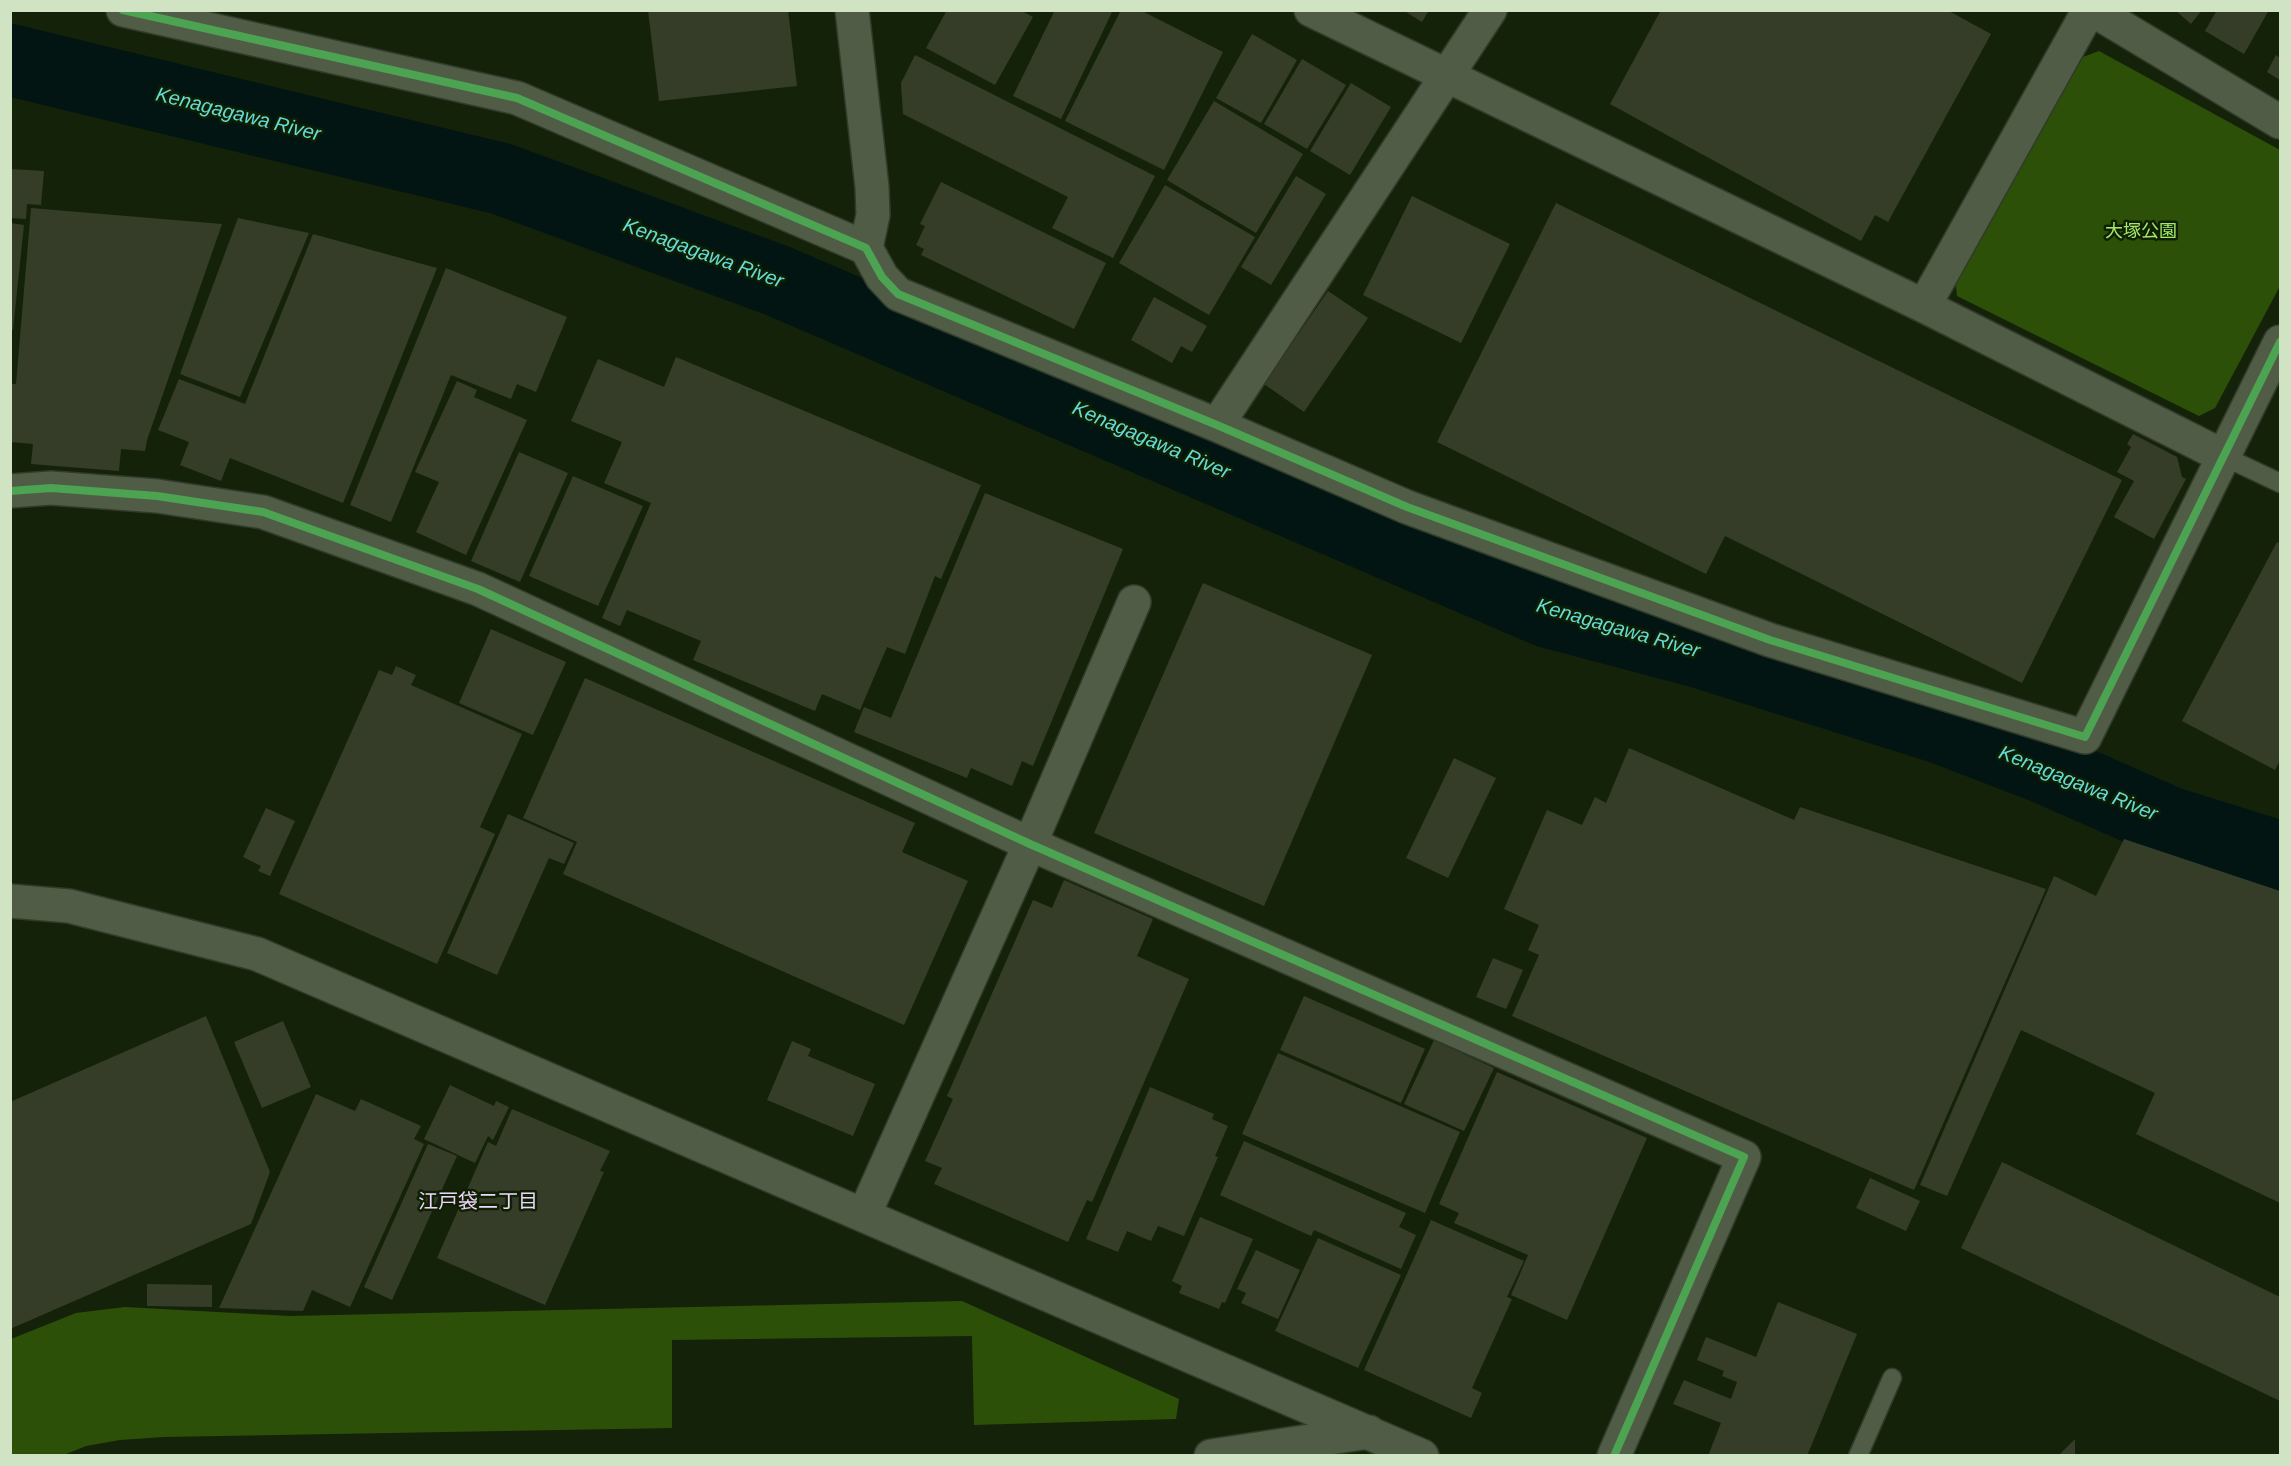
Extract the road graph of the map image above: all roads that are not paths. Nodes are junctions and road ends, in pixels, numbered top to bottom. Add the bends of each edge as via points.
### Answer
1 (123, 10) edge
2 (852, 10) edge
3 (1311, 10) edge
4 (1490, 10) edge
5 (2091, 10) edge
6 (1448, 76) junction
7 (2280, 122) edge
8 (866, 248) junction
9 (1924, 306) junction
10 (2280, 342) edge
11 (1217, 425) junction
12 (2225, 457) junction
13 (2280, 483) edge
14 (10, 491) edge
15 (1134, 602) dead end
16 (1030, 844) junction
17 (10, 901) edge
18 (864, 1215) junction
19 (1892, 1378) dead end
20 (1369, 1432) junction
21 (1211, 1455) edge
22 (1422, 1455) edge
23 (1614, 1455) edge
24 (1858, 1455) edge

1 - 8 street via 517,98
2 - 8 street via 873,187 873,215
3 - 6 street
4 - 6 street
5 - 7 street
5 - 9 street
6 - 9 street
6 - 11 street
8 - 11 street via 882,277 898,294
9 - 12 street
10 - 12 street
11 - 12 street via 1407,507 1770,640 2085,737
12 - 13 lane
14 - 16 street via 51,488 157,496 263,512 478,589
15 - 16 street
16 - 18 street
16 - 23 street via 1744,1157
17 - 18 street via 69,906 257,954
18 - 20 street
19 - 24 lane
20 - 21 street
20 - 22 street

